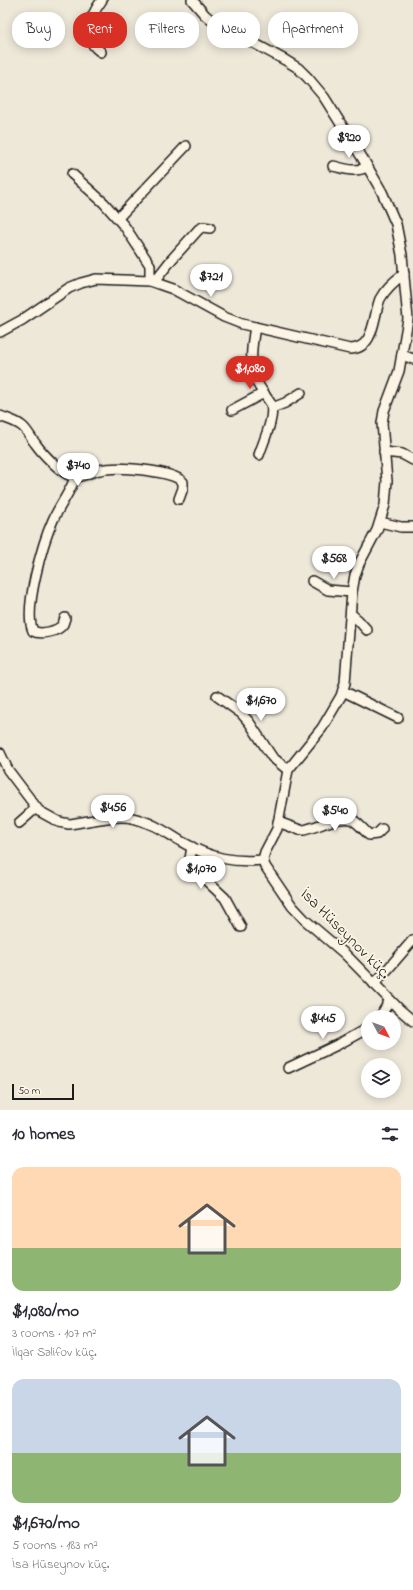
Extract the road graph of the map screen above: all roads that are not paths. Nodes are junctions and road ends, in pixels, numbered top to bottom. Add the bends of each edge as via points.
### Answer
1 (102, 0) edge
2 (192, 0) edge
3 (101, 52) dead end
4 (186, 146) dead end
5 (333, 166) dead end
6 (368, 167) junction
7 (72, 174) dead end
8 (118, 218) junction
9 (210, 228) dead end
10 (404, 274) junction
11 (152, 281) junction
12 (411, 319) edge
13 (255, 327) junction
14 (0, 332) edge
15 (402, 355) junction
16 (413, 359) edge
17 (264, 393) junction
18 (301, 393) dead end
19 (272, 408) junction
20 (232, 410) dead end
21 (0, 416) edge
22 (384, 452) junction
23 (259, 456) dead end
24 (413, 460) edge
25 (76, 476) junction
26 (179, 499) dead end
27 (380, 522) junction
28 (413, 527) edge
29 (312, 581) dead end
30 (352, 592) junction
31 (351, 614) junction
32 (65, 618) dead end
33 (367, 630) dead end
34 (343, 691) junction
35 (217, 696) dead end
36 (398, 718) dead end
37 (0, 753) edge
38 (288, 770) junction
39 (36, 808) junction
40 (20, 822) dead end
41 (278, 822) junction
42 (382, 829) dead end
43 (192, 847) junction
44 (263, 860) junction
45 (241, 927) dead end
46 (413, 940) edge
47 (374, 984) junction
48 (390, 1000) junction
49 (384, 1010) edge
50 (413, 1021) edge
51 (361, 1032) edge
52 (288, 1068) dead end

1 - 3 street via 91,18 89,33 94,48
2 - 6 street via 211,20 298,68 324,97
4 - 8 street
5 - 6 street via 353,171
6 - 10 street via 396,224
7 - 8 street
8 - 11 street via 146,257
9 - 11 street via 199,229
10 - 12 street
10 - 13 street via 394,280 380,299 369,337 357,349
11 - 13 street via 173,289 224,317
11 - 14 street via 96,279 81,283
12 - 15 street
13 - 17 street via 252,365 256,380
15 - 16 street
15 - 22 street via 399,371 384,411
17 - 19 street
17 - 20 street
18 - 19 street
19 - 23 street
21 - 25 street via 21,425 43,454 70,476
22 - 24 street via 402,454
22 - 27 street via 386,491
25 - 26 street via 101,469 151,471 169,475 179,478 182,482 183,488
25 - 32 street via 53,520 39,560 31,602 30,626 32,631 41,634 59,628
27 - 28 street
27 - 30 street via 359,564
29 - 30 street via 328,590
30 - 31 street
31 - 33 street
31 - 34 street
34 - 36 street
34 - 38 street via 322,728
35 - 38 street via 241,713 272,757
37 - 39 street via 8,770
38 - 41 street
39 - 40 street
39 - 43 street via 45,816 69,824 131,817 160,828
41 - 42 street via 304,830 348,818 355,821 369,835 377,834
41 - 44 street
43 - 44 street via 230,861
43 - 45 street via 190,859 193,868 225,898
44 - 47 street, İsa Hüseynov küç. via 292,906
46 - 47 street
47 - 48 street, İsa Hüseynov küç.
48 - 49 street
48 - 50 street, İsa Hüseynov küç.
51 - 52 street

